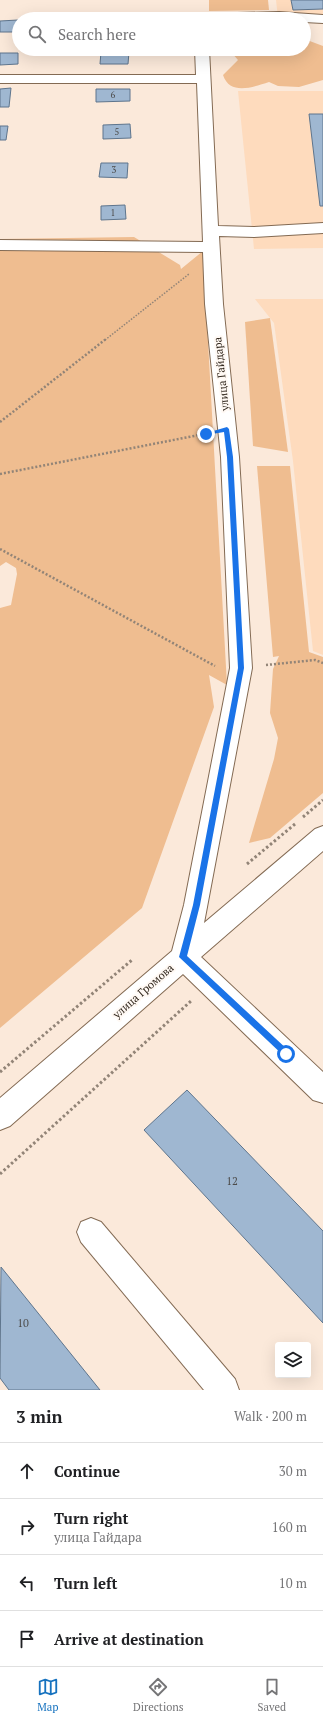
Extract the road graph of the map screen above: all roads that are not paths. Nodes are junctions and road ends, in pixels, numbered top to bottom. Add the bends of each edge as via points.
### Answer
1 (252, 12) edge
2 (284, 12) edge
3 (311, 16) edge
4 (323, 18) edge
5 (202, 56) edge
6 (0, 79) edge
7 (204, 79) junction
8 (323, 228) edge
9 (212, 244) junction
10 (0, 245) edge
11 (323, 836) edge
12 (182, 957) junction
13 (323, 1090) edge
14 (0, 1116) edge
15 (91, 1232) dead end
16 (224, 1390) edge

1 - 2 street
3 - 4 street
5 - 7 street, улица Гайдара
6 - 7 street
7 - 9 street, улица Гайдара
8 - 9 street via 254,232
9 - 10 street
9 - 12 street, улица Гайдара via 214,304 230,457 241,668 196,905
11 - 12 street, улица Громова
12 - 13 street
12 - 14 street, улица Громова
15 - 16 street

